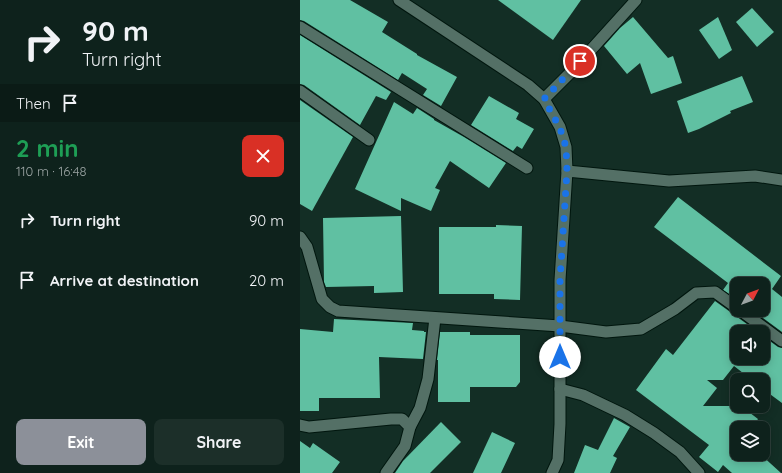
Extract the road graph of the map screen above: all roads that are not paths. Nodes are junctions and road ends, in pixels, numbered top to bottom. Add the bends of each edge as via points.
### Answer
1 (399, 0) edge
2 (636, 0) edge
3 (300, 27) edge
4 (300, 91) edge
5 (544, 99) junction
6 (369, 140) dead end
7 (527, 168) dead end
8 (567, 171) junction
9 (782, 180) edge
10 (300, 237) edge
11 (730, 303) edge
12 (749, 317) edge
13 (435, 318) junction
14 (560, 326) junction
15 (782, 341) edge
16 (560, 389) junction
17 (300, 425) edge
18 (410, 427) junction
19 (386, 473) edge
20 (552, 473) edge
21 (699, 473) edge

1 - 5 street via 528,85
2 - 5 street
3 - 7 street
4 - 6 street
5 - 8 street via 560,128 566,147
8 - 9 street via 669,180 755,176
8 - 14 street via 560,280
10 - 13 street via 307,247 322,299 330,307 338,311
11 - 14 street via 715,292 696,293 641,329 606,332
12 - 15 street
13 - 14 street
13 - 18 street via 428,379 420,408
14 - 16 street
16 - 20 street via 558,460
16 - 21 street via 583,396 625,415 680,452
17 - 18 street via 309,427 402,419
18 - 19 street via 405,446

